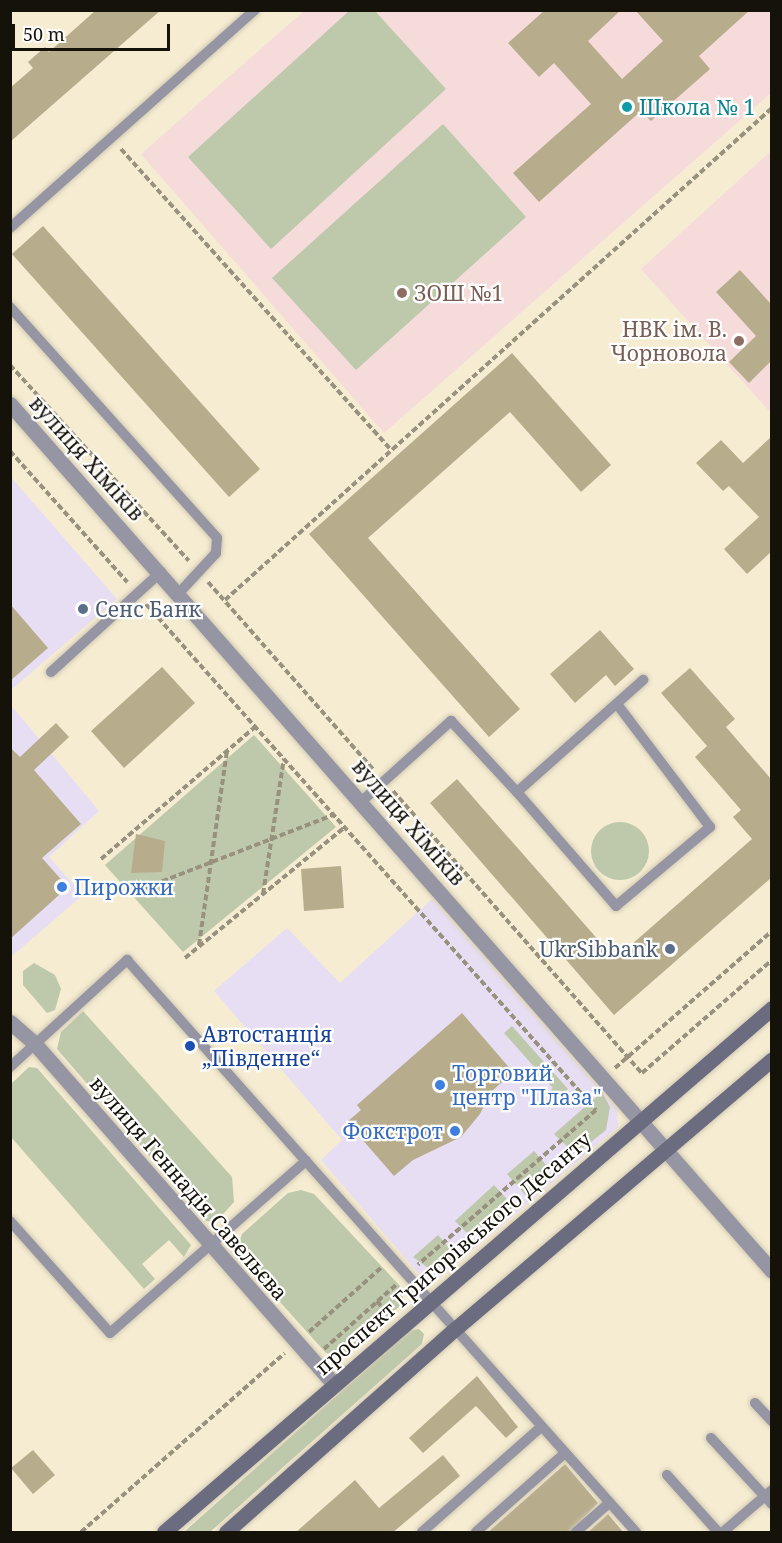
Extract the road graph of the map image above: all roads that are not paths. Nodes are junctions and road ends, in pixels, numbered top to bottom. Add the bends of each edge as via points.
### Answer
1 (255, 10) edge
2 (10, 228) edge
3 (10, 307) edge
4 (10, 404) edge
5 (162, 572) junction
6 (180, 592) junction
7 (51, 672) dead end
8 (643, 680) dead end
9 (617, 704) junction
10 (517, 792) junction
11 (362, 801) junction
12 (771, 1008) edge
13 (10, 1022) edge
14 (36, 1044) junction
15 (771, 1059) edge
16 (10, 1067) edge
17 (640, 1120) junction
18 (665, 1148) junction
19 (306, 1161) junction
20 (10, 1221) edge
21 (211, 1245) junction
22 (771, 1271) edge
23 (430, 1300) junction
24 (455, 1329) junction
25 (334, 1384) junction
26 (755, 1403) dead end
27 (771, 1421) edge
28 (541, 1427) junction
29 (711, 1437) dead end
30 (564, 1454) junction
31 (667, 1475) dead end
32 (769, 1497) edge
33 (609, 1503) junction
34 (164, 1533) edge
35 (226, 1533) edge
36 (422, 1533) edge
37 (476, 1533) edge
38 (576, 1533) edge
39 (636, 1533) edge
40 (721, 1533) edge

1 - 2 lane
3 - 6 lane via 217,538 216,554
4 - 5 street, вулиця Хіміків
5 - 6 street, вулиця Хіміків
5 - 7 lane
6 - 11 street, вулиця Хіміків
8 - 9 lane
9 - 10 lane
9 - 10 lane via 710,827 616,906
10 - 11 lane via 451,721
11 - 17 street, вулиця Хіміків
12 - 17 street, проспект Григорівського Десанту
13 - 14 street, вулиця Геннадія Савельєва
14 - 16 lane
14 - 19 lane via 127,960
14 - 21 street, вулиця Геннадія Савельєва
15 - 18 street
17 - 18 street, вулиця Хіміків
17 - 23 street, проспект Григорівського Десанту
18 - 22 street, вулиця Хіміків
18 - 24 street
19 - 21 lane
19 - 23 lane
20 - 21 lane via 110,1333
21 - 25 street, вулиця Геннадія Савельєва
23 - 24 lane
23 - 25 street, проспект Григорівського Десанту
24 - 28 lane
24 - 35 street
25 - 34 street, проспект Григорівського Десанту
26 - 27 lane
28 - 30 lane
28 - 36 lane
29 - 32 lane
30 - 33 lane
30 - 37 lane
31 - 40 lane
32 - 40 lane
33 - 38 lane
33 - 39 lane

